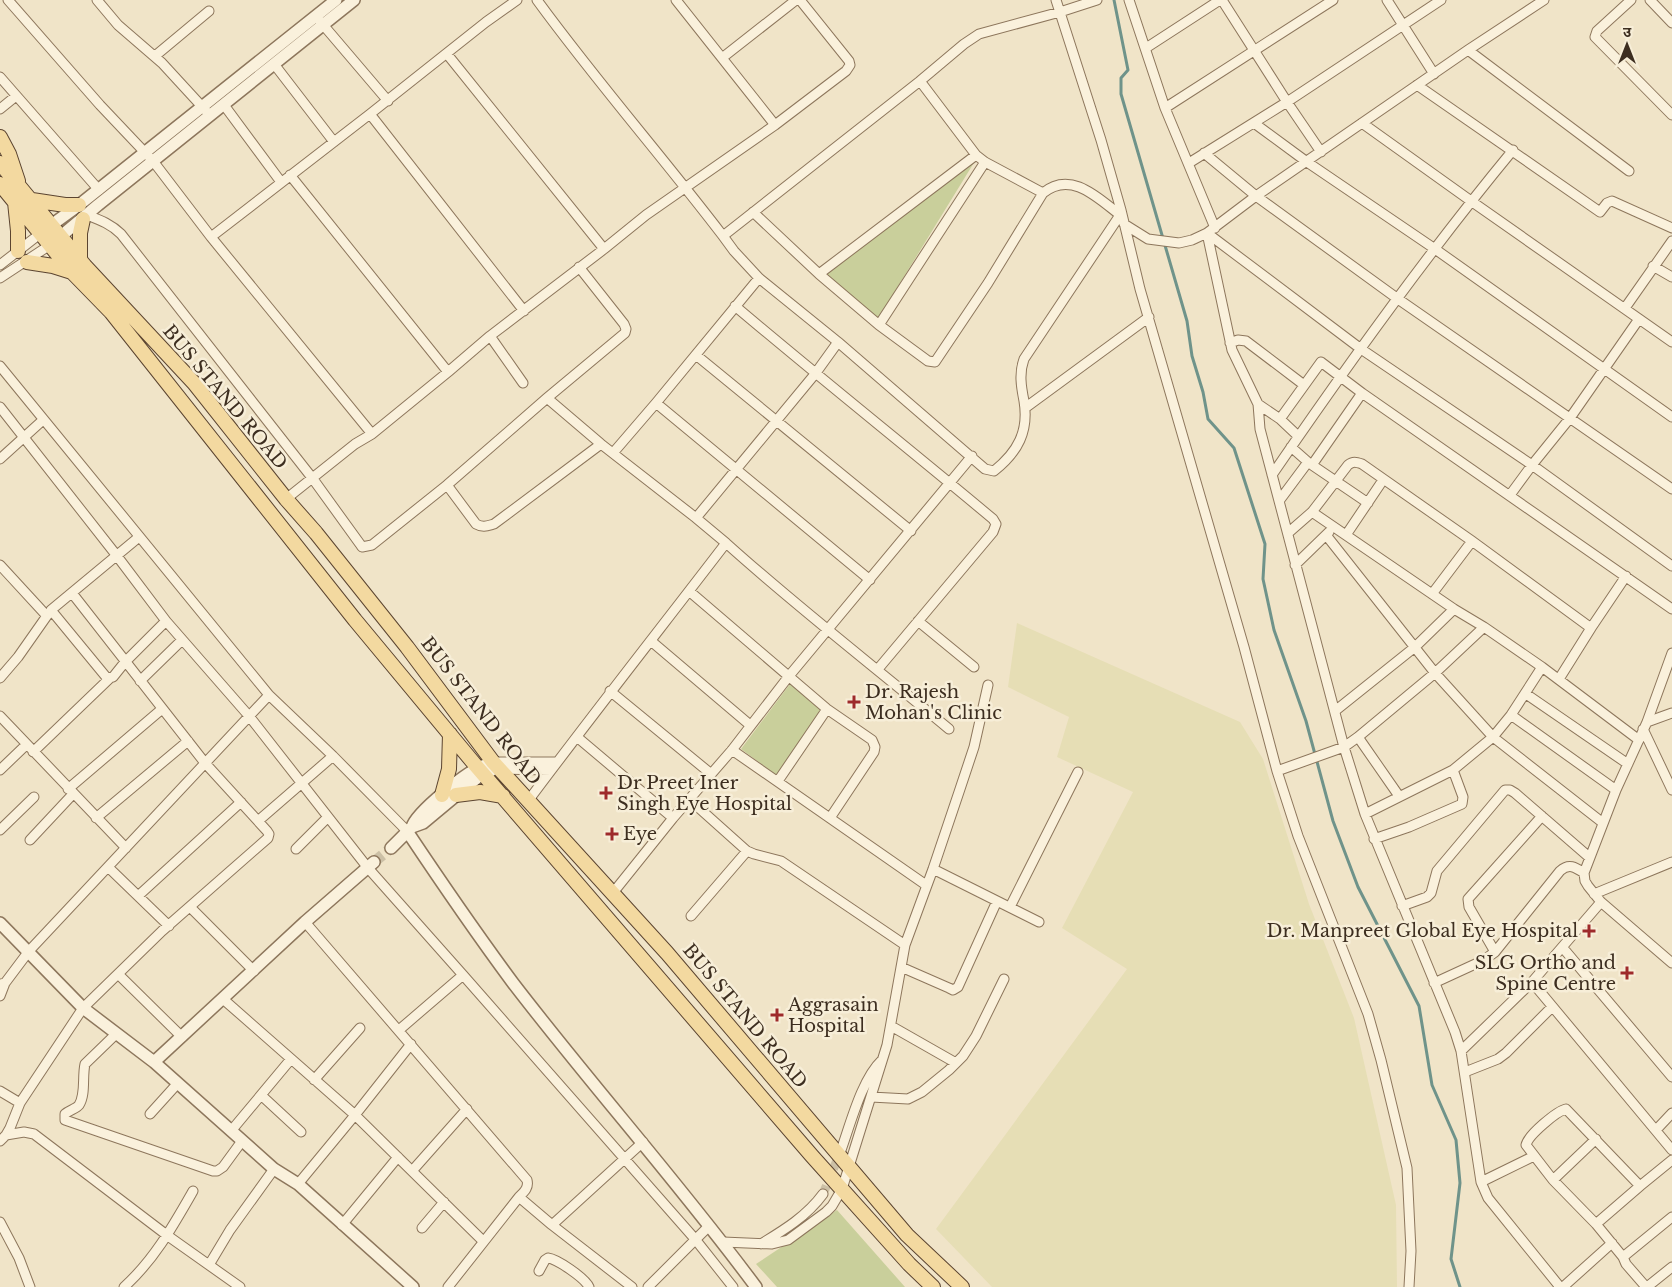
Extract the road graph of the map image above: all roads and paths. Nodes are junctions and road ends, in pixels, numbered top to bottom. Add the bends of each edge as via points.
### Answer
1 (8, 0) edge
2 (97, 0) edge
3 (336, 0) edge
4 (354, 0) edge
5 (517, 0) edge
6 (538, 0) edge
7 (676, 0) edge
8 (798, 0) edge
9 (1056, 0) edge
10 (1096, 0) edge
11 (1129, 0) edge
12 (1221, 0) edge
13 (1333, 0) edge
14 (1387, 0) edge
15 (1441, 0) edge
16 (1544, 0) edge
17 (1631, 0) edge
18 (1650, 0) edge
19 (209, 10) dead end
20 (1060, 12) junction
21 (320, 20) junction
22 (1672, 23) edge
23 (1403, 26) junction
24 (1146, 48) junction
25 (1468, 50) junction
26 (1254, 51) junction
27 (448, 54) junction
28 (155, 56) junction
29 (722, 58) junction
30 (274, 64) junction
31 (1434, 74) junction
32 (0, 77) edge
33 (920, 81) junction
34 (1417, 85) junction
35 (16, 96) junction
36 (388, 100) junction
37 (1287, 102) junction
38 (224, 105) junction
39 (1166, 108) junction
40 (0, 110) edge
41 (206, 111) junction
42 (370, 114) junction
43 (1672, 115) edge
44 (1254, 123) junction
45 (1362, 123) junction
46 (775, 125) junction
47 (0, 137) edge
48 (334, 142) junction
49 (1513, 150) junction
50 (1321, 152) junction
51 (1204, 153) junction
52 (976, 155) junction
53 (149, 157) junction
54 (985, 162) junction
55 (1307, 162) junction
56 (1, 163) edge
57 (1189, 163) junction
58 (1629, 171) dead end
59 (290, 175) junction
60 (281, 182) junction
61 (20, 186) junction
62 (2, 187) edge
63 (686, 188) junction
64 (99, 190) junction
65 (1043, 192) junction
66 (1256, 196) junction
67 (32, 200) junction
68 (1471, 201) junction
69 (15, 202) junction
70 (753, 212) junction
71 (83, 213) junction
72 (1121, 213) junction
73 (52, 224) junction
74 (1124, 224) junction
75 (1672, 228) edge
76 (1211, 230) junction
77 (41, 233) junction
78 (722, 236) junction
79 (62, 237) junction
80 (211, 237) junction
81 (1672, 241) edge
82 (50, 245) junction
83 (604, 249) junction
84 (1435, 249) junction
85 (22, 257) junction
86 (80, 259) junction
87 (0, 265) edge
88 (1654, 266) junction
89 (579, 267) junction
90 (72, 272) junction
91 (819, 274) junction
92 (1672, 277) edge
93 (0, 278) edge
94 (759, 278) junction
95 (1398, 300) junction
96 (735, 306) junction
97 (1625, 308) junction
98 (524, 311) junction
99 (1149, 317) junction
100 (1639, 319) junction
101 (879, 325) junction
102 (490, 336) junction
103 (838, 342) junction
104 (1672, 342) edge
105 (1230, 343) junction
106 (1360, 349) junction
107 (696, 355) junction
108 (0, 366) edge
109 (1604, 370) junction
110 (448, 372) junction
111 (815, 374) junction
112 (1340, 375) junction
113 (523, 383) dead end
114 (1304, 385) junction
115 (1362, 393) junction
116 (547, 398) junction
117 (656, 404) junction
118 (1258, 404) junction
119 (0, 406) edge
120 (1025, 408) junction
121 (1672, 417) edge
122 (1570, 418) junction
123 (1280, 419) junction
124 (43, 420) junction
125 (776, 420) junction
126 (372, 434) junction
127 (24, 436) junction
128 (1298, 436) junction
129 (601, 444) junction
130 (1291, 447) junction
131 (613, 453) junction
132 (972, 456) junction
133 (0, 459) edge
134 (1310, 464) junction
135 (1532, 465) junction
136 (736, 470) junction
137 (1272, 475) junction
138 (313, 479) junction
139 (1383, 480) junction
140 (1338, 481) junction
141 (950, 483) junction
142 (447, 485) junction
143 (1672, 489) edge
144 (1510, 495) junction
145 (286, 499) junction
146 (1279, 501) junction
147 (1368, 503) junction
148 (1312, 512) junction
149 (696, 518) junction
150 (1335, 527) junction
151 (911, 531) junction
152 (1288, 533) junction
153 (1326, 535) junction
154 (1346, 535) junction
155 (139, 537) junction
156 (1472, 541) junction
157 (726, 543) junction
158 (117, 556) junction
159 (0, 564) edge
160 (1295, 565) junction
161 (1672, 566) edge
162 (1626, 576) junction
163 (870, 580) junction
164 (689, 591) junction
165 (72, 593) junction
166 (1432, 594) junction
167 (1454, 609) junction
168 (1672, 609) edge
169 (48, 613) junction
170 (166, 621) junction
171 (918, 621) junction
172 (1484, 627) junction
173 (1591, 628) junction
174 (828, 631) junction
175 (182, 640) junction
176 (651, 641) junction
177 (1415, 647) junction
178 (1672, 654) edge
179 (124, 662) junction
180 (974, 667) dead end
181 (1542, 667) junction
182 (878, 669) junction
183 (1435, 673) junction
184 (790, 676) junction
185 (0, 678) edge
186 (110, 678) junction
187 (1560, 679) junction
188 (140, 681) junction
189 (988, 686) dead end
190 (610, 691) junction
191 (1526, 694) junction
192 (269, 695) junction
193 (162, 709) junction
194 (827, 709) junction
195 (1335, 711) junction
196 (1672, 713) edge
197 (1511, 715) junction
198 (0, 716) edge
199 (249, 716) junction
200 (750, 725) junction
201 (1645, 726) junction
202 (949, 730) dead end
203 (450, 734) junction
204 (577, 737) junction
205 (1358, 737) junction
206 (1493, 737) junction
207 (1639, 740) junction
208 (188, 741) junction
209 (26, 745) junction
210 (1344, 747) junction
211 (732, 750) junction
212 (33, 752) junction
213 (333, 756) junction
214 (557, 762) junction
215 (206, 763) junction
216 (1628, 764) junction
217 (497, 766) junction
218 (0, 770) edge
219 (480, 770) junction
220 (551, 770) junction
221 (1453, 770) junction
222 (1277, 771) junction
223 (1078, 772) dead end
224 (710, 773) junction
225 (778, 782) junction
226 (302, 784) junction
227 (1616, 790) junction
228 (1672, 790) edge
229 (71, 791) junction
230 (442, 795) junction
231 (456, 796) junction
232 (503, 796) junction
233 (1399, 796) junction
234 (34, 797) dead end
235 (528, 800) junction
236 (690, 800) junction
237 (241, 802) junction
238 (1365, 814) junction
239 (1542, 816) junction
240 (328, 817) junction
241 (96, 818) junction
242 (673, 818) junction
243 (830, 818) junction
244 (258, 821) junction
245 (1603, 823) junction
246 (409, 829) junction
247 (0, 830) edge
248 (1374, 839) junction
249 (30, 840) dead end
250 (126, 848) junction
251 (391, 848) tunnel mouth
252 (296, 849) dead end
253 (747, 851) junction
254 (1590, 857) junction
255 (1672, 862) edge
256 (371, 865) junction
257 (108, 867) junction
258 (933, 869) junction
259 (1584, 874) junction
260 (926, 885) junction
261 (612, 894) junction
262 (1594, 894) junction
263 (138, 896) junction
264 (997, 901) junction
265 (1601, 902) junction
266 (1402, 906) junction
267 (190, 908) junction
268 (1010, 908) junction
269 (691, 916) dead end
270 (305, 922) junction
271 (1039, 922) dead end
272 (0, 923) edge
273 (169, 926) junction
274 (905, 945) junction
275 (1563, 948) junction
276 (29, 951) junction
277 (1495, 952) junction
278 (1672, 963) edge
279 (901, 967) junction
280 (254, 971) junction
281 (118, 974) junction
282 (463, 975) junction
283 (1004, 979) dead end
284 (1532, 982) junction
285 (2, 983) edge
286 (1434, 983) junction
287 (0, 996) edge
288 (223, 999) junction
289 (1552, 1007) junction
290 (83, 1008) junction
291 (891, 1026) junction
292 (360, 1028) dead end
293 (399, 1030) junction
294 (116, 1034) junction
295 (182, 1037) junction
296 (411, 1044) junction
297 (1461, 1051) junction
298 (291, 1059) junction
299 (882, 1060) junction
300 (154, 1062) junction
301 (956, 1063) junction
302 (1465, 1072) junction
303 (1672, 1077) edge
304 (314, 1080) junction
305 (178, 1083) junction
306 (0, 1092) edge
307 (261, 1095) junction
308 (871, 1097) junction
309 (20, 1103) junction
310 (467, 1109) junction
311 (1672, 1113) edge
312 (150, 1114) dead end
313 (355, 1115) junction
314 (1656, 1130) junction
315 (231, 1131) junction
316 (301, 1132) dead end
317 (3, 1138) edge
318 (1596, 1139) junction
319 (242, 1141) junction
320 (643, 1142) junction
321 (1672, 1150) edge
322 (840, 1153) tunnel mouth
323 (1534, 1156) junction
324 (398, 1157) junction
325 (625, 1160) junction
326 (1672, 1160) edge
327 (848, 1167) junction
328 (274, 1169) junction
329 (412, 1171) junction
330 (1553, 1180) junction
331 (1480, 1182) junction
332 (298, 1184) junction
333 (1640, 1186) junction
334 (842, 1189) junction
335 (193, 1191) dead end
336 (823, 1194) tunnel mouth
337 (519, 1197) junction
338 (444, 1202) junction
339 (1672, 1217) edge
340 (0, 1222) edge
341 (1596, 1224) junction
342 (552, 1225) junction
343 (342, 1226) junction
344 (709, 1226) junction
345 (422, 1228) dead end
346 (168, 1236) junction
347 (695, 1239) junction
348 (484, 1241) junction
349 (723, 1242) junction
350 (1612, 1243) junction
351 (761, 1244) junction
352 (1623, 1257) junction
353 (209, 1265) junction
354 (1672, 1267) edge
355 (539, 1271) dead end
356 (30, 1287) edge
357 (124, 1287) edge
358 (240, 1287) edge
359 (413, 1287) edge
360 (448, 1287) edge
361 (589, 1287) edge
362 (632, 1287) edge
363 (648, 1287) edge
364 (733, 1287) edge
365 (756, 1287) edge
366 (933, 1287) edge
367 (962, 1287) edge
368 (1409, 1287) edge
369 (1562, 1287) edge
370 (1647, 1287) edge

1 - 53 street
2 - 28 street via 118,26
3 - 21 street
4 - 21 street
5 - 27 street
6 - 63 street
7 - 29 street
8 - 29 street
8 - 46 street via 850,65
9 - 20 street
10 - 20 street
11 - 24 street
12 - 24 street
12 - 26 street
13 - 26 street
14 - 23 street
15 - 23 street
16 - 25 street
17 - 43 street via 1597,31 1595,37
18 - 22 street
19 - 28 street
20 - 33 street via 979,34
20 - 72 street
21 - 30 street
21 - 36 street
21 - 41 street
23 - 31 street
23 - 37 street
24 - 39 street
25 - 31 street
25 - 58 street
26 - 37 street
26 - 39 street
27 - 36 street
27 - 83 street
28 - 41 street
29 - 46 street
30 - 38 street
30 - 48 street
31 - 34 street
32 - 35 street
33 - 52 street
33 - 70 street
34 - 45 street
34 - 49 street
35 - 40 street
35 - 64 street
36 - 42 street
37 - 44 street
37 - 50 street
38 - 41 street
38 - 60 street
39 - 57 street
41 - 53 street
42 - 48 street
42 - 98 street
44 - 51 street
44 - 55 street
45 - 50 street
45 - 68 street
46 - 63 street
47 - 61 main road, BUS STAND ROAD
48 - 59 street
49 - 68 street
49 - 75 street via 1600,212 1612,201
50 - 55 street
51 - 57 street
51 - 66 street
52 - 54 street
52 - 91 street
53 - 64 street
53 - 71 street
53 - 80 street
54 - 65 street
54 - 101 street
55 - 66 street
55 - 84 street
56 - 61 main road
57 - 76 street
59 - 60 street
59 - 110 street
60 - 80 street
61 - 67 main road, BUS STAND ROAD
62 - 69 main road, BUS STAND ROAD
63 - 78 street
63 - 83 street
64 - 71 street
65 - 72 street via 1051,186 1076,186
65 - 101 street via 935,362 928,361
66 - 76 street
66 - 95 street
67 - 71 main road via 59,204
67 - 73 main road, BUS STAND ROAD
68 - 84 street
68 - 97 street
69 - 77 main road, BUS STAND ROAD
69 - 85 main road
70 - 78 street
70 - 91 street
71 - 73 street
71 - 79 street
71 - 86 main road
71 - 138 street via 106,222 121,234
72 - 74 street
72 - 120 street via 1024,359 1020,375
73 - 77 street
73 - 79 main road, BUS STAND ROAD
74 - 76 street via 1148,239 1179,243
74 - 99 street
76 - 105 street
76 - 106 street
77 - 82 main road, BUS STAND ROAD
77 - 85 street
78 - 94 street
79 - 82 street
79 - 86 main road, BUS STAND ROAD
80 - 126 street
81 - 88 street
82 - 85 street
82 - 90 main road, BUS STAND ROAD
83 - 89 street
84 - 95 street
84 - 109 street
85 - 87 street
85 - 90 main road
85 - 93 street
86 - 145 main road, BUS STAND ROAD via 194,383
88 - 92 street
88 - 97 street
89 - 98 street
89 - 116 street via 626,329 622,337
90 - 203 main road, BUS STAND ROAD via 111,312
91 - 101 street
94 - 96 street
94 - 103 street
95 - 106 street
95 - 122 street
96 - 107 street
96 - 111 street
97 - 100 street
98 - 102 street
99 - 120 street
99 - 222 street
100 - 104 street
100 - 109 street
102 - 110 street
102 - 113 street
103 - 111 street
103 - 132 street
105 - 114 street via 1246,341
105 - 118 street
106 - 112 street
106 - 135 street
107 - 117 street
107 - 125 street
108 - 124 street
109 - 121 street
109 - 122 street
110 - 126 street
111 - 125 street
111 - 141 street
112 - 114 street via 1321,362
112 - 115 street
112 - 128 street
114 - 123 street
115 - 134 street
115 - 144 street
116 - 129 street
116 - 142 street
117 - 131 street
117 - 136 street
118 - 123 street
118 - 137 street via 1260,429
119 - 127 street
120 - 132 street via 1022,439 994,471 989,471
122 - 135 street
122 - 143 street
123 - 128 street
124 - 127 street
124 - 155 street
125 - 136 street
125 - 151 street
126 - 138 street
127 - 133 street
127 - 158 street
128 - 130 street
129 - 131 street
129 - 142 street via 487,526 476,524
130 - 134 street
130 - 137 street
131 - 149 street
132 - 141 street
134 - 140 street
134 - 146 street
135 - 144 street
135 - 161 street
136 - 149 street
136 - 163 street
137 - 146 street
138 - 142 street via 362,547 372,545
138 - 145 street
139 - 140 street via 1362,464 1352,462
139 - 147 street
139 - 156 street
140 - 147 street
140 - 148 street
141 - 151 street
141 - 171 street via 993,519 996,528
144 - 162 street
145 - 217 main road, BUS STAND ROAD via 401,639
146 - 152 street
147 - 154 street
148 - 150 street
148 - 152 street
149 - 157 street
150 - 153 street
150 - 154 street
151 - 163 street
152 - 160 street
153 - 160 street
153 - 177 street
154 - 166 street
155 - 158 street
155 - 192 street
156 - 166 street
156 - 173 street
157 - 164 street
157 - 174 street
158 - 165 street
158 - 170 street
159 - 169 street
160 - 195 street
162 - 168 street
162 - 173 street
163 - 174 street
164 - 176 street
164 - 184 street
165 - 169 street
165 - 179 street
166 - 167 street
167 - 172 street
167 - 177 street
169 - 185 street
169 - 186 street
170 - 175 street
170 - 179 street
171 - 180 street
171 - 182 street
172 - 181 street
172 - 183 street
173 - 187 street
174 - 182 street
174 - 184 street
175 - 188 street
175 - 199 street
176 - 190 street
176 - 200 street
177 - 183 street
177 - 195 street
178 - 201 street
179 - 186 street
179 - 188 street
181 - 187 street
181 - 191 street
182 - 202 street
183 - 205 street
183 - 206 street
184 - 194 street
184 - 200 street
186 - 212 street
187 - 207 street
188 - 193 street
189 - 258 street via 974,747
190 - 204 street
190 - 224 street
191 - 197 street
191 - 216 street
192 - 199 street
192 - 213 street
193 - 208 street
193 - 229 street
194 - 225 street
194 - 243 street via 872,740 875,747
195 - 210 street
196 - 201 street
197 - 206 street
197 - 227 street
198 - 209 street
199 - 215 street
199 - 226 street
200 - 211 street
201 - 207 street
201 - 228 street
203 - 219 main road, BUS STAND ROAD
203 - 230 main road via 449,769
204 - 214 street
204 - 242 street
205 - 210 street
205 - 233 street
206 - 221 street
206 - 245 street
207 - 216 street
208 - 215 street
208 - 241 street
209 - 212 street
209 - 218 street
210 - 222 street
210 - 238 street
211 - 224 street
211 - 225 street
212 - 229 street
213 - 226 street
213 - 246 street
214 - 217 street
214 - 220 street
215 - 237 street
215 - 250 street
216 - 227 street
217 - 219 street
217 - 220 street
217 - 235 main road, BUS STAND ROAD
219 - 230 street
219 - 231 street
219 - 232 main road, BUS STAND ROAD
220 - 235 street
221 - 233 street
221 - 248 street via 1464,797 1462,804
222 - 368 street via 1298,836 1368,1014 1381,1060 1407,1168 1412,1251
223 - 268 street
224 - 236 street
225 - 243 street
226 - 240 street
226 - 244 street
227 - 245 street
229 - 241 street
229 - 249 street
230 - 246 street via 416,818
231 - 232 main road via 480,792
231 - 246 street via 423,823
232 - 334 main road, BUS STAND ROAD
233 - 238 street
234 - 247 street
235 - 261 main road, BUS STAND ROAD
236 - 242 street
236 - 253 street
237 - 244 street
237 - 263 street
238 - 248 street
239 - 254 street
239 - 266 street via 1515,792 1506,790 1437,871 1431,893
239 - 277 street via 1468,900
240 - 252 street
240 - 256 street
241 - 250 street
242 - 261 street
243 - 260 street
244 - 267 street via 269,834 268,838
245 - 254 street
246 - 251 street
246 - 320 street via 466,919 514,984
248 - 266 street
250 - 257 street
253 - 269 street
253 - 274 street via 781,861
254 - 259 street
255 - 262 street
256 - 270 street
256 - 282 street
257 - 263 street
257 - 276 street
258 - 260 street
258 - 264 street
259 - 262 street
259 - 277 street via 1571,866 1560,871
260 - 274 street
261 - 327 main road, BUS STAND ROAD via 667,953
262 - 265 street
263 - 273 street
264 - 268 street
264 - 279 street via 954,990
265 - 275 street
265 - 278 street
266 - 286 street
267 - 273 street
267 - 280 street
268 - 271 street
270 - 280 street
270 - 293 street
272 - 276 street
273 - 281 street
274 - 279 street
275 - 284 street
275 - 303 street
276 - 285 street
276 - 290 street
277 - 286 street
279 - 291 street
280 - 288 street
281 - 290 street
281 - 295 street
282 - 293 street
282 - 325 street
283 - 301 street via 976,1036
284 - 289 street
284 - 297 street
285 - 287 street
286 - 297 street
288 - 295 street
288 - 298 street
289 - 302 street via 1506,1053
289 - 314 street
290 - 294 street
290 - 309 street
291 - 299 street
291 - 301 street
292 - 304 street
293 - 296 street
294 - 300 street
294 - 319 street via 86,1062 80,1102 65,1114 65,1120 213,1171 223,1167
295 - 300 street
296 - 310 street
296 - 313 street
297 - 302 street
298 - 304 street
298 - 307 street
299 - 308 street
299 - 322 street via 867,1082
300 - 305 street
301 - 308 street via 915,1097
302 - 331 street
304 - 313 street
305 - 312 street
305 - 315 street
306 - 309 street
307 - 315 street
307 - 316 street
308 - 327 street
309 - 317 street
310 - 329 street
310 - 337 street via 527,1180 526,1189
311 - 314 street
313 - 324 street
313 - 332 street
314 - 321 street
315 - 319 street
317 - 346 street via 24,1132 34,1134
318 - 323 street via 1570,1111 1563,1110 1527,1140 1527,1148
318 - 330 street
318 - 333 street
319 - 328 street
320 - 325 street
320 - 344 street
323 - 330 street
323 - 331 street
324 - 329 street
324 - 343 street
325 - 342 street
325 - 347 street
326 - 333 street
327 - 334 street
327 - 367 main road, BUS STAND ROAD via 908,1235
328 - 332 street
328 - 353 street
329 - 338 street
330 - 341 street
331 - 369 street via 1488,1198
332 - 343 street
333 - 341 street
334 - 351 street via 826,1212 788,1240
334 - 366 main road, BUS STAND ROAD
335 - 346 street
336 - 351 street via 796,1221
337 - 342 street
337 - 348 street
338 - 345 street
338 - 348 street
339 - 352 street
340 - 356 street
341 - 350 street
342 - 362 street
343 - 359 street
344 - 347 street
344 - 349 street
346 - 353 street
346 - 357 street
347 - 363 street
347 - 364 street
348 - 360 street
349 - 351 street
349 - 365 street
350 - 352 street
350 - 369 street
352 - 370 street
353 - 358 street
354 - 370 street
355 - 361 street via 545,1260 555,1259

